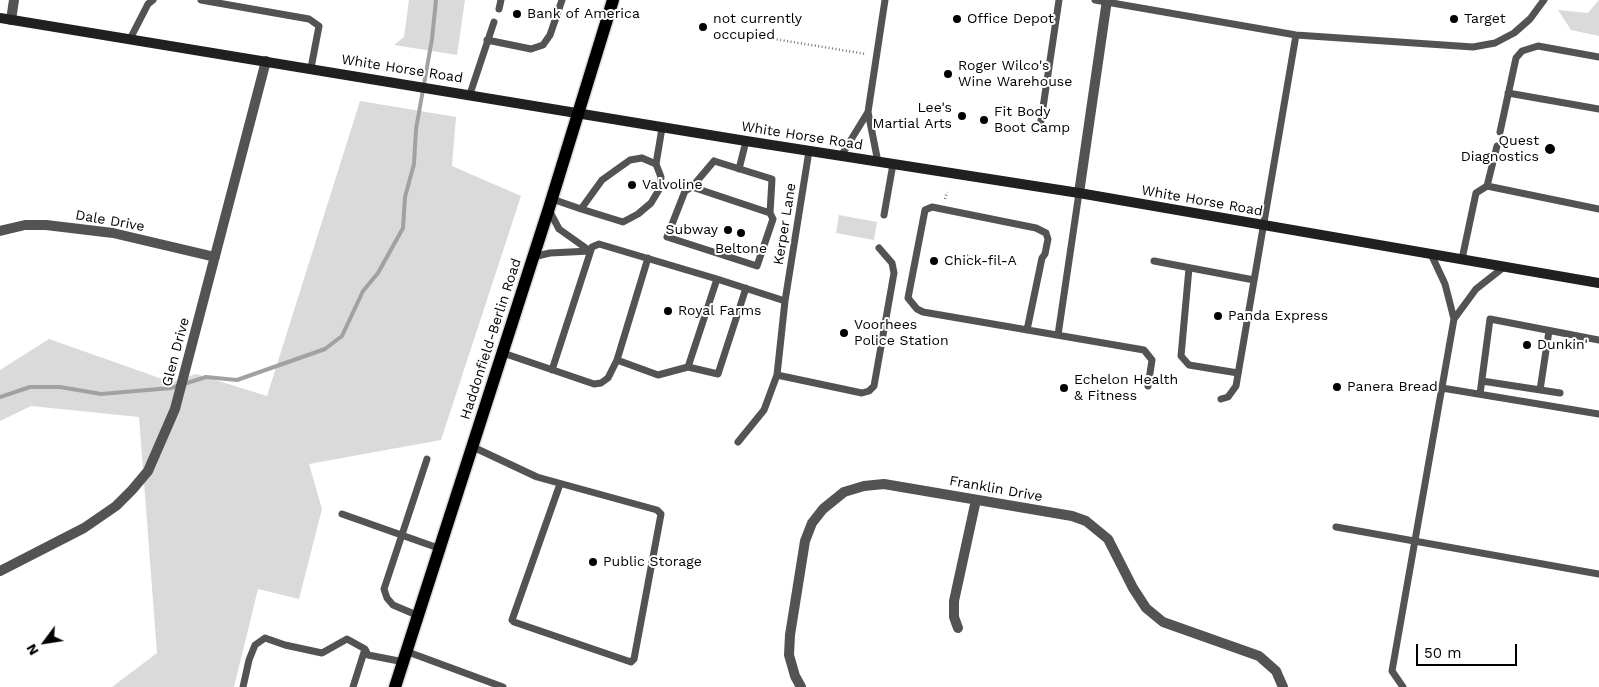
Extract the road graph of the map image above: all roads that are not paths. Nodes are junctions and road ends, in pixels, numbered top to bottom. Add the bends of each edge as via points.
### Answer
1 (14, 0) edge
2 (153, 0) edge
3 (202, 0) edge
4 (501, 0) edge
5 (562, 0) edge
6 (613, 0) edge
7 (886, 0) edge
8 (1059, 0) edge
9 (1095, 0) edge
10 (1544, 0) edge
11 (1107, 1) edge
12 (499, 9) dead end
13 (5, 19) edge
14 (494, 22) dead end
15 (1296, 35) junction
16 (130, 39) junction
17 (487, 40) junction
18 (1599, 57) edge
19 (266, 61) junction
20 (311, 68) junction
21 (1508, 93) junction
22 (470, 94) junction
23 (1599, 109) edge
24 (868, 112) junction
25 (579, 114) junction
26 (1041, 121) dead end
27 (662, 128) junction
28 (1500, 132) dead end
29 (746, 141) junction
30 (1497, 146) dead end
31 (809, 151) junction
32 (840, 156) junction
33 (878, 162) junction
34 (656, 164) junction
35 (893, 164) junction
36 (739, 169) junction
37 (1487, 186) junction
38 (692, 187) junction
39 (1079, 193) junction
40 (550, 204) junction
41 (581, 209) junction
42 (1599, 209) edge
43 (770, 213) junction
44 (884, 215) dead end
45 (1264, 225) junction
46 (0, 231) edge
47 (879, 248) dead end
48 (590, 251) junction
49 (1431, 254) junction
50 (215, 257) junction
51 (533, 257) junction
52 (648, 258) junction
53 (1462, 259) junction
54 (1154, 261) dead end
55 (1504, 267) junction
56 (1189, 268) junction
57 (717, 279) junction
58 (1254, 280) junction
59 (1599, 283) edge
60 (746, 288) junction
61 (785, 300) junction
62 (1454, 319) junction
63 (1027, 330) junction
64 (1549, 330) junction
65 (1058, 335) junction
66 (1599, 340) edge
67 (503, 353) junction
68 (617, 360) junction
69 (688, 367) junction
70 (552, 370) junction
71 (1238, 373) junction
72 (777, 375) junction
73 (1482, 381) junction
74 (1148, 386) dead end
75 (1442, 388) junction
76 (1540, 390) junction
77 (1560, 393) dead end
78 (1480, 394) junction
79 (1221, 399) dead end
80 (1599, 414) edge
81 (738, 442) dead end
82 (473, 447) junction
83 (427, 459) dead end
84 (560, 484) junction
85 (976, 500) junction
86 (342, 514) dead end
87 (1336, 527) dead end
88 (402, 535) junction
89 (1414, 541) junction
90 (440, 548) junction
91 (0, 572) edge
92 (1599, 574) edge
93 (419, 616) junction
94 (958, 628) dead end
95 (366, 652) junction
96 (406, 657) junction
97 (243, 687) edge
98 (353, 687) edge
99 (395, 687) edge
100 (503, 687) edge
101 (801, 687) edge
102 (1283, 687) edge
103 (1403, 687) edge

1 - 13 street
2 - 16 lane
3 - 20 lane via 309,18 319,26
4 - 12 lane
5 - 17 lane via 550,36 543,45 532,49
6 - 25 main road, Haddonfield-Berlin Road
7 - 24 lane
8 - 26 lane
9 - 11 lane
10 - 15 lane via 1514,34 1495,43 1473,47
11 - 15 lane
11 - 39 street
13 - 16 main road, White Horse Road
14 - 17 lane
15 - 45 lane
16 - 19 main road, White Horse Road
17 - 22 lane
18 - 21 lane via 1530,47 1516,58
19 - 20 main road, White Horse Road
19 - 50 street, Glen Drive
20 - 22 main road, White Horse Road
21 - 23 lane
21 - 28 lane
22 - 25 main road, White Horse Road
24 - 32 lane
24 - 33 lane
25 - 27 main road, White Horse Road
25 - 40 main road, Haddonfield-Berlin Road
27 - 29 main road, White Horse Road
27 - 34 lane
29 - 31 main road, White Horse Road
29 - 36 lane
30 - 37 lane
31 - 32 main road, White Horse Road
31 - 61 lane, Kerper Lane
32 - 33 main road, White Horse Road
33 - 35 main road, White Horse Road
34 - 41 lane via 642,158 630,160 602,180
34 - 41 lane via 662,176 660,188 638,214 623,222
35 - 39 main road, White Horse Road
35 - 44 lane
36 - 38 lane via 714,162
36 - 43 lane via 772,179
37 - 42 lane
37 - 53 lane via 1476,192
38 - 43 lane
38 - 43 lane via 685,191 667,237 757,266 773,220
39 - 45 main road, White Horse Road
39 - 65 lane
40 - 41 lane
40 - 48 lane via 559,229
40 - 51 main road, Haddonfield-Berlin Road
45 - 49 main road, White Horse Road
45 - 58 lane
46 - 50 street, Dale Drive via 25,225 46,225 113,233
47 - 72 lane via 892,263 894,273 874,386 862,393
48 - 51 lane
48 - 52 lane via 599,244
48 - 70 lane
49 - 53 main road, White Horse Road
49 - 62 lane via 1445,284
50 - 91 street, Glen Drive via 175,409 148,471 116,506 84,528
51 - 67 main road, Haddonfield-Berlin Road
52 - 57 lane
52 - 68 lane
53 - 55 main road, White Horse Road
54 - 56 lane
55 - 59 main road, White Horse Road
55 - 62 lane via 1476,289
56 - 58 lane
56 - 71 lane via 1181,356 1189,365
57 - 60 lane
57 - 69 lane
58 - 71 lane
60 - 61 lane
60 - 69 lane via 718,374
61 - 72 lane, Kerper Lane
62 - 75 lane
63 - 63 lane via 1048,239 1043,230 932,206 923,214 908,298 914,307 923,312
63 - 65 lane
64 - 66 lane
64 - 73 lane via 1490,319
64 - 76 lane
65 - 74 lane via 1144,350 1152,360
67 - 70 lane
67 - 82 main road, Haddonfield-Berlin Road
68 - 69 lane via 658,375
68 - 70 lane via 608,378 601,383 594,384
71 - 79 lane via 1233,392
72 - 81 lane, Kerper Lane via 764,410
73 - 76 lane
73 - 78 lane
75 - 78 lane
75 - 89 lane
76 - 77 lane
78 - 80 lane
82 - 84 lane via 536,477
82 - 90 main road, Haddonfield-Berlin Road
83 - 88 lane
84 - 84 lane via 657,510 660,514 632,662 512,620
85 - 94 street via 954,601
85 - 101 street, Franklin Drive via 884,484 844,492 822,509 812,523 806,541 790,635 789,655
85 - 102 street, Franklin Drive via 1072,516 1086,522 1108,539 1146,608 1164,622 1258,656 1276,671
86 - 88 lane
87 - 89 lane
88 - 90 lane
88 - 93 lane via 384,589 393,605
89 - 92 lane
89 - 103 lane via 1392,671
90 - 93 main road, Haddonfield-Berlin Road
93 - 96 main road, Haddonfield-Berlin Road
95 - 96 lane
95 - 97 lane via 347,639 322,653 266,638 255,644
95 - 98 lane
96 - 99 main road, Haddonfield-Berlin Road
96 - 100 lane

